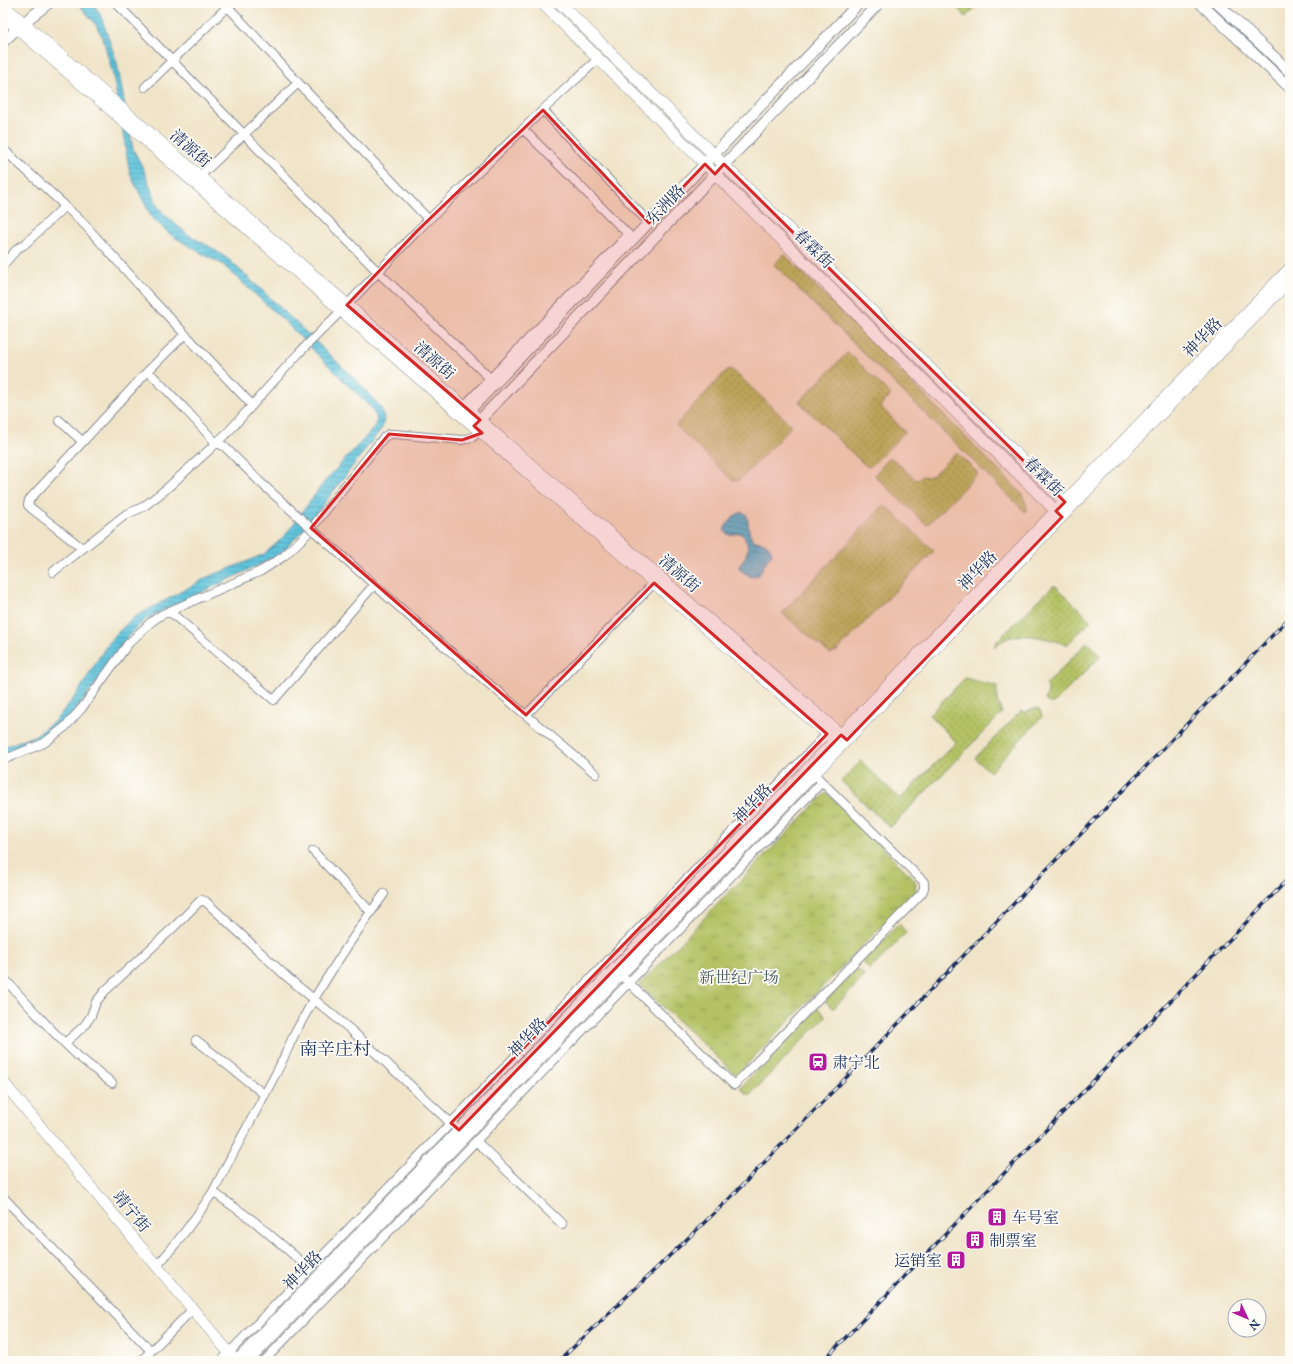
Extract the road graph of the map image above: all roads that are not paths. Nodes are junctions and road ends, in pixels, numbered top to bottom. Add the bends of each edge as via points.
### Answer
1 (38, 3) edge
2 (49, 3) edge
3 (116, 3) edge
4 (542, 3) edge
5 (560, 3) edge
6 (859, 3) edge
7 (879, 3) edge
8 (1200, 3) edge
9 (1217, 3) edge
10 (3, 5) edge
11 (3, 16) edge
12 (18, 23) junction
13 (3, 32) edge
14 (3, 42) edge
15 (598, 59) junction
16 (172, 61) junction
17 (1290, 72) edge
18 (298, 83) junction
19 (145, 87) dead end
20 (1290, 88) edge
21 (543, 110) junction
22 (523, 129) junction
23 (243, 134) junction
24 (3, 149) edge
25 (714, 155) junction
26 (705, 164) junction
27 (724, 164) junction
28 (715, 174) junction
29 (200, 176) junction
30 (65, 206) junction
31 (429, 220) junction
32 (649, 223) junction
33 (631, 237) junction
34 (3, 265) edge
35 (1290, 268) edge
36 (378, 272) junction
37 (1290, 280) edge
38 (344, 308) junction
39 (185, 334) junction
40 (148, 371) junction
41 (493, 381) junction
42 (252, 405) junction
43 (465, 411) junction
44 (59, 420) dead end
45 (478, 426) junction
46 (82, 441) junction
47 (216, 444) junction
48 (1068, 505) junction
49 (1059, 514) junction
50 (82, 548) junction
51 (53, 572) dead end
52 (654, 583) junction
53 (374, 585) junction
54 (169, 611) junction
55 (526, 715) junction
56 (838, 739) junction
57 (3, 760) edge
58 (596, 774) dead end
59 (814, 774) junction
60 (822, 782) junction
61 (314, 851) dead end
62 (384, 894) dead end
63 (371, 912) junction
64 (3, 977) edge
65 (625, 978) junction
66 (314, 1000) junction
67 (196, 1040) dead end
68 (65, 1043) junction
69 (3, 1082) edge
70 (112, 1083) dead end
71 (265, 1095) junction
72 (455, 1127) junction
73 (476, 1141) junction
74 (213, 1192) junction
75 (3, 1197) edge
76 (562, 1224) dead end
77 (157, 1266) junction
78 (310, 1269) junction
79 (193, 1309) junction
80 (151, 1351) junction
81 (231, 1359) edge
82 (141, 1361) edge
83 (248, 1361) edge
84 (264, 1361) edge

1 - 12 street
2 - 12 street
3 - 16 street
4 - 15 main road, 春霖街
5 - 25 main road, 春霖街
6 - 25 street, 东洲路
7 - 27 street, 东洲路
8 - 20 street
9 - 17 street
10 - 12 main road, 清源街
11 - 12 main road, 清源街
12 - 13 street
12 - 14 street
12 - 29 main road, 清源街
12 - 38 main road, 清源街
15 - 21 street
15 - 26 main road, 春霖街
16 - 18 street via 230,8
16 - 19 street
16 - 23 street
18 - 23 street
18 - 31 street
21 - 22 street
21 - 32 street
22 - 31 street
22 - 33 street
23 - 29 street
23 - 36 street
24 - 30 street
25 - 26 street, 东洲路
25 - 27 main road, 春霖街
26 - 28 main road, 春霖街
26 - 32 street, 东洲路
27 - 28 street, 东洲路
27 - 48 main road, 春霖街
28 - 45 street, 东洲路
28 - 49 main road, 春霖街
29 - 38 main road, 清源街
30 - 34 street
30 - 39 street
31 - 36 street
32 - 33 street, 东洲路
33 - 41 street, 东洲路
35 - 48 main road, 神华路
36 - 38 street
36 - 41 street
37 - 48 main road, 神华路
38 - 42 street via 307,344
38 - 43 main road, 清源街
39 - 40 street
39 - 42 street
40 - 46 street
40 - 47 street
41 - 43 street, 东洲路
42 - 47 street
43 - 45 main road, 清源街
44 - 46 street
45 - 52 main road, 清源街
45 - 54 street via 473,437 462,440 389,434 306,535 284,556 261,571
45 - 56 main road, 清源街
46 - 50 street via 29,500 28,505
47 - 50 street via 165,490 143,507 125,515
47 - 53 street, bridge via 224,446
48 - 49 main road, 神华路
49 - 56 main road, 神华路
50 - 51 street
52 - 55 street
52 - 56 main road, 清源街
53 - 54 street via 274,700
53 - 55 street
54 - 57 street via 135,635 82,708 60,731 44,743
55 - 58 street
56 - 59 main road, 神华路
56 - 72 main road, 神华路
59 - 60 street
59 - 65 main road, 神华路
60 - 65 street
60 - 65 street via 924,882 924,888 922,893 734,1085
61 - 63 street
62 - 63 street
63 - 66 street
64 - 68 street via 32,1011
65 - 73 street
65 - 83 main road, 神华路
66 - 68 street via 216,910 201,900 105,991 96,1002 84,1026
66 - 71 street
66 - 72 street via 351,1030
67 - 71 street
68 - 70 street
69 - 77 main road, 靖宁街
71 - 74 street
72 - 78 street
72 - 81 main road, 神华路
73 - 76 street
73 - 84 street
74 - 77 street
74 - 78 street via 254,1221
75 - 80 street
77 - 79 main road, 靖宁街
78 - 81 street
79 - 80 street
79 - 81 main road, 靖宁街
80 - 82 street

